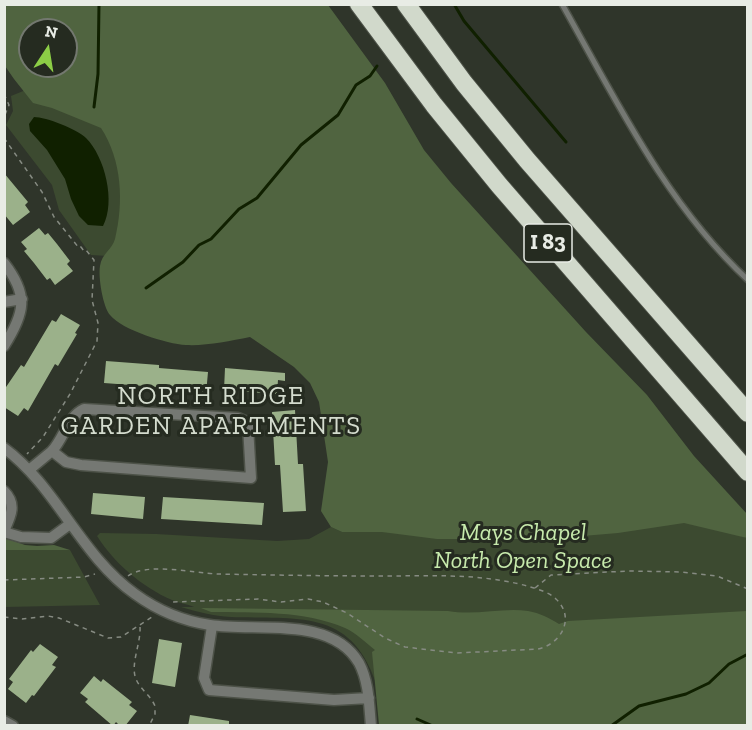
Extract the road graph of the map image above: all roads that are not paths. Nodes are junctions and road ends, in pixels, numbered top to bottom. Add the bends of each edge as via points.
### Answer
1 (359, 4) edge
2 (406, 4) edge
3 (562, 4) edge
4 (4, 263) edge
5 (747, 280) edge
6 (22, 299) junction
7 (4, 302) edge
8 (4, 346) edge
9 (747, 413) edge
10 (4, 448) edge
11 (51, 451) junction
12 (29, 470) junction
13 (747, 472) edge
14 (4, 491) edge
15 (70, 524) junction
16 (4, 532) edge
17 (212, 626) junction
18 (369, 698) junction
19 (4, 721) edge
20 (13, 726) edge
21 (371, 726) edge

1 - 13 highway, I 83 via 498,186
2 - 9 highway, I 83 via 527,160
3 - 5 lane via 675,197 701,232
4 - 6 street via 20,286
6 - 7 street
6 - 8 street via 19,320
10 - 12 street
11 - 11 street via 66,462 81,465 251,478 248,426 238,418 84,409 73,417
11 - 12 street
12 - 15 street
14 - 16 street via 13,505
15 - 16 street via 51,538
15 - 17 street via 104,567 155,612
17 - 18 street via 298,629 328,636 345,646 358,662
17 - 18 street via 204,678 209,690 334,700
18 - 21 street
19 - 20 street

